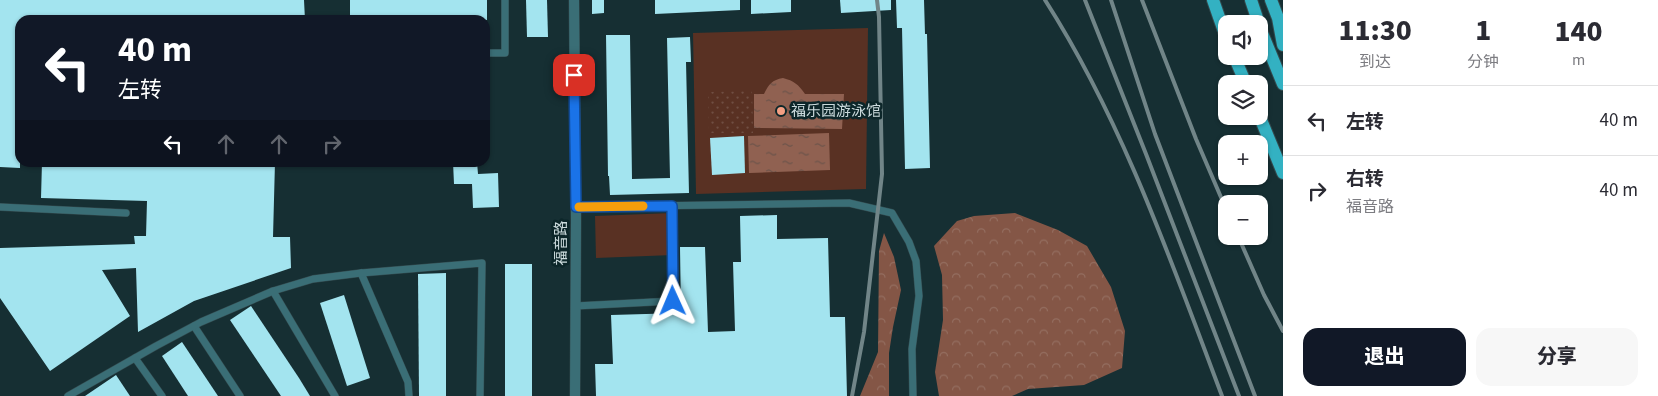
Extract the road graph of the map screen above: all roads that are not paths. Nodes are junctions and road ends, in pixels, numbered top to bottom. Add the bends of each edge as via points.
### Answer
1 (505, 0) edge
2 (574, 0) edge
3 (1213, 0) edge
4 (1250, 0) edge
5 (1271, 0) edge
6 (1218, 15) edge
7 (1283, 45) edge
8 (490, 53) edge
9 (1283, 84) edge
10 (1263, 125) edge
11 (1283, 173) edge
12 (672, 206) junction
13 (576, 207) junction
14 (0, 208) edge
15 (126, 213) dead end
16 (361, 273) junction
17 (273, 291) junction
18 (576, 306) junction
19 (194, 326) junction
20 (135, 358) junction
21 (68, 396) edge
22 (162, 396) edge
23 (240, 396) edge
24 (335, 396) edge
25 (408, 396) edge
26 (480, 396) edge
27 (575, 396) edge
28 (913, 396) edge

1 - 8 lane via 505,53
2 - 13 street, 福音路
3 - 6 main road
4 - 9 main road
5 - 7 main road
10 - 11 main road
12 - 13 lane
12 - 18 lane via 673,301
12 - 28 lane via 849,204 892,213 916,261 919,296 912,349
13 - 18 street, 福音路
14 - 15 lane
16 - 17 lane via 313,279
16 - 25 lane via 408,382
16 - 26 lane via 482,263
17 - 19 lane
17 - 24 lane
18 - 27 street, 福音路
19 - 20 lane
19 - 23 lane
20 - 21 lane
20 - 22 lane

